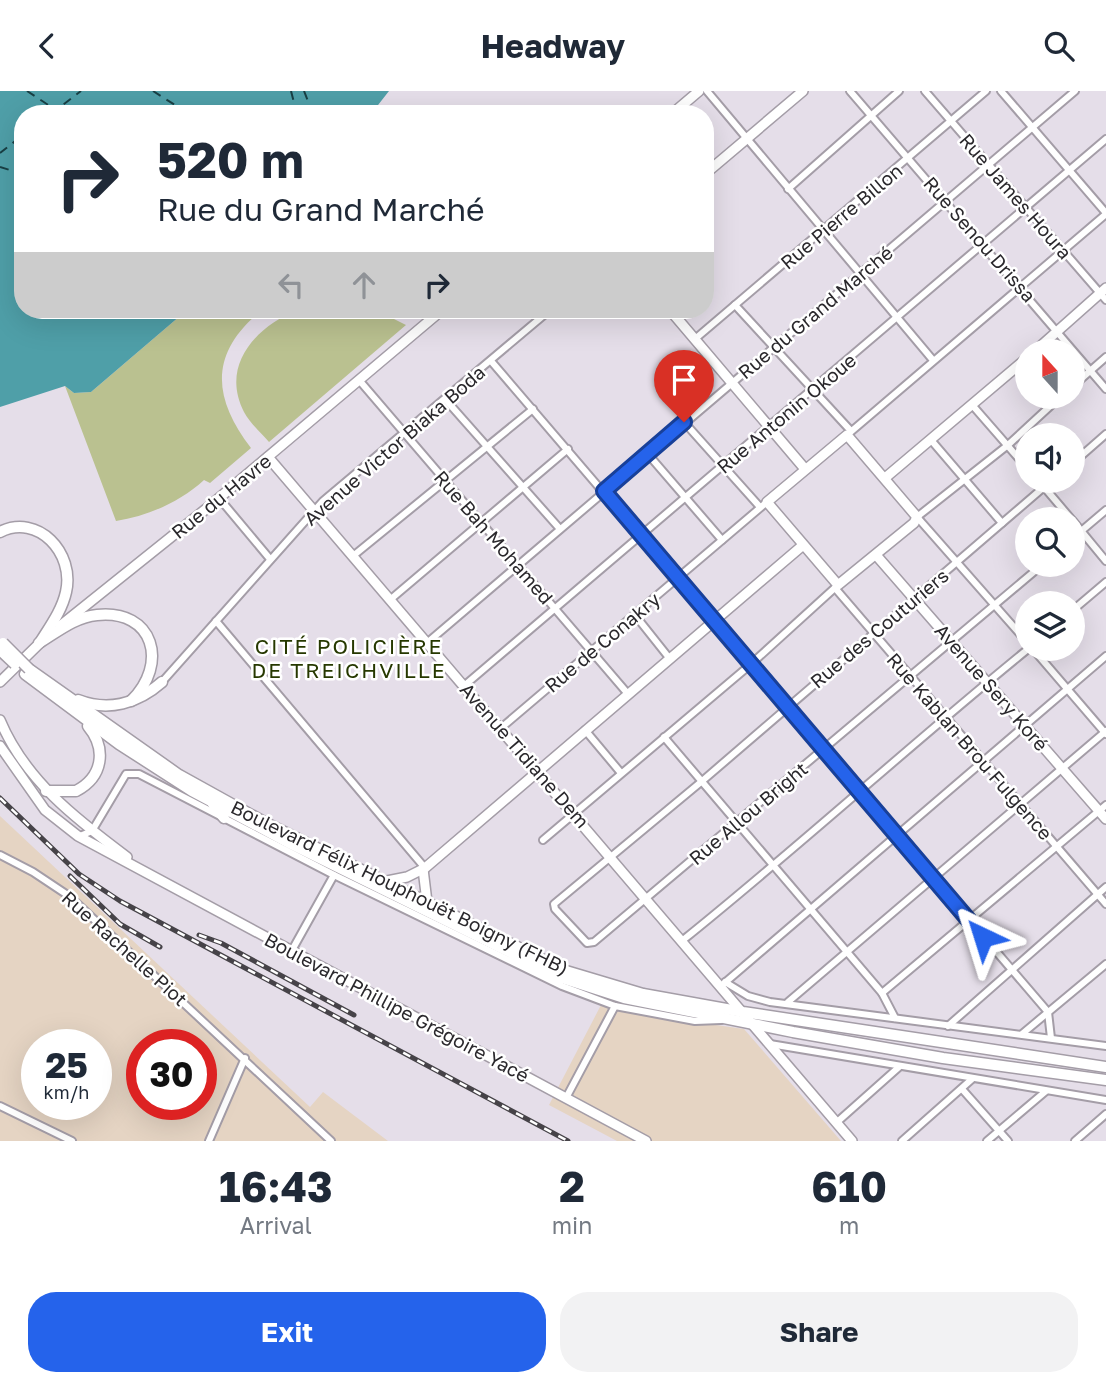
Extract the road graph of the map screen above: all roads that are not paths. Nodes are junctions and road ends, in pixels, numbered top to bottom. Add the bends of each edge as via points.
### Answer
1 (699, 91) edge
2 (707, 91) edge
3 (803, 91) edge
4 (850, 91) edge
5 (899, 91) edge
6 (925, 91) edge
7 (986, 91) edge
8 (1001, 91) edge
9 (1075, 91) edge
10 (683, 105) edge
11 (871, 115) junction
12 (951, 121) junction
13 (1032, 128) junction
14 (747, 139) junction
15 (1106, 139) edge
16 (910, 158) junction
17 (990, 165) junction
18 (714, 166) edge
19 (1069, 171) junction
20 (788, 189) junction
21 (947, 201) junction
22 (1028, 208) junction
23 (1106, 214) edge
24 (824, 231) junction
25 (982, 245) junction
26 (1063, 251) junction
27 (862, 274) junction
28 (1021, 287) junction
29 (1104, 294) edge
30 (735, 305) junction
31 (898, 317) junction
32 (431, 319) edge
33 (540, 319) edge
34 (678, 319) edge
35 (1058, 331) junction
36 (695, 339) junction
37 (1049, 339) edge
38 (773, 348) junction
39 (1106, 357) edge
40 (932, 359) junction
41 (491, 361) junction
42 (1015, 369) edge
43 (1090, 371) junction
44 (1085, 375) edge
45 (359, 380) junction
46 (731, 382) junction
47 (1106, 389) edge
48 (814, 390) junction
49 (445, 400) junction
50 (973, 406) junction
51 (533, 408) junction
52 (1047, 409) edge
53 (684, 422) junction
54 (769, 426) junction
55 (848, 433) junction
56 (404, 434) junction
57 (1106, 434) edge
58 (931, 440) junction
59 (1008, 445) junction
60 (487, 446) junction
61 (568, 449) junction
62 (1085, 452) edge
63 (647, 453) junction
64 (1015, 453) edge
65 (268, 457) junction
66 (724, 465) junction
67 (805, 469) junction
68 (885, 478) junction
69 (964, 479) junction
70 (446, 481) junction
71 (524, 489) junction
72 (604, 491) junction
73 (1032, 493) edge
74 (1049, 493) edge
75 (219, 498) junction
76 (685, 500) junction
77 (764, 505) junction
78 (1061, 507) edge
79 (314, 510) junction
80 (1106, 510) edge
81 (917, 517) junction
82 (482, 523) junction
83 (1002, 523) junction
84 (1085, 528) edge
85 (561, 529) junction
86 (0, 532) edge
87 (1085, 536) edge
88 (641, 538) junction
89 (722, 540) junction
90 (802, 546) junction
91 (876, 555) junction
92 (354, 556) junction
93 (270, 559) junction
94 (958, 561) junction
95 (1106, 561) edge
96 (519, 565) junction
97 (1028, 577) edge
98 (678, 578) junction
99 (1106, 582) edge
100 (836, 587) junction
101 (915, 598) junction
102 (391, 599) junction
103 (1085, 600) edge
104 (996, 605) junction
105 (556, 608) junction
106 (635, 615) junction
107 (216, 621) junction
108 (713, 622) junction
109 (1015, 628) edge
110 (873, 633) junction
111 (951, 641) junction
112 (428, 642) junction
113 (39, 643) junction
114 (1, 645) edge
115 (593, 651) junction
116 (1106, 656) edge
117 (670, 659) junction
118 (1015, 661) edge
119 (1041, 661) edge
120 (750, 665) junction
121 (27, 672) junction
122 (910, 677) junction
123 (2, 681) edge
124 (162, 682) joint
125 (987, 682) junction
126 (465, 685) junction
127 (56, 689) junction
128 (1067, 689) junction
129 (628, 694) junction
130 (131, 701) junction
131 (786, 707) junction
132 (79, 715) junction
133 (944, 717) junction
134 (0, 722) edge
135 (1024, 724) junction
136 (501, 728) junction
137 (585, 730) junction
138 (1105, 732) edge
139 (664, 737) junction
140 (0, 746) edge
141 (824, 750) junction
142 (982, 762) junction
143 (1063, 769) junction
144 (538, 771) junction
145 (621, 773) junction
146 (701, 782) junction
147 (46, 791) junction
148 (860, 792) junction
149 (210, 801) junction
150 (1018, 805) junction
151 (1102, 807) edge
152 (575, 813) junction
153 (224, 818) junction
154 (1106, 819) edge
155 (737, 824) junction
156 (92, 831) junction
157 (896, 835) junction
158 (78, 836) junction
159 (542, 840) dead end
160 (1056, 846) junction
161 (0, 856) edge
162 (612, 856) junction
163 (774, 867) junction
164 (424, 868) junction
165 (148, 873) junction
166 (334, 875) junction
167 (933, 878) junction
168 (387, 881) junction
169 (1106, 887) edge
170 (1097, 894) junction
171 (646, 897) junction
172 (427, 902) junction
173 (1106, 904) edge
174 (811, 909) junction
175 (969, 921) junction
176 (683, 940) junction
177 (845, 951) junction
178 (291, 952) junction
179 (1106, 964) edge
180 (1011, 969) junction
181 (723, 984) junction
182 (586, 986) junction
183 (882, 993) junction
184 (597, 999) junction
185 (788, 1002) junction
186 (615, 1006) junction
187 (743, 1012) junction
188 (1048, 1012) junction
189 (877, 1014) junction
190 (895, 1018) junction
191 (727, 1019) junction
192 (752, 1024) junction
193 (947, 1026) junction
194 (870, 1031) junction
195 (1022, 1034) junction
196 (1051, 1038) junction
197 (770, 1044) junction
198 (1105, 1044) edge
199 (246, 1058) junction
200 (899, 1067) junction
201 (1106, 1067) edge
202 (972, 1079) junction
203 (1106, 1080) edge
204 (962, 1089) junction
205 (1046, 1091) junction
206 (566, 1098) junction
207 (1106, 1100) edge
208 (0, 1106) edge
209 (1106, 1114) edge
210 (836, 1123) junction
211 (999, 1131) junction
212 (72, 1141) edge
213 (209, 1141) edge
214 (331, 1141) edge
215 (646, 1141) edge
216 (852, 1141) edge
217 (902, 1141) edge
218 (987, 1141) edge
219 (1007, 1141) edge
220 (1075, 1141) edge

1 - 10 street
2 - 14 street
3 - 14 street
4 - 11 street, Rue Senou Drissa
5 - 11 street
6 - 12 street, Rue James Houra
7 - 12 street, Rue Pierre Billon
8 - 13 street
9 - 13 street, Rue du Grand Marché
11 - 16 street, Rue Senou Drissa
11 - 20 street
12 - 16 street, Rue Pierre Billon
12 - 17 street, Rue James Houra
13 - 17 street, Rue du Grand Marché
13 - 19 street
14 - 18 street
14 - 20 street
15 - 19 street, Rue Antonin Okoue
16 - 21 street, Rue Senou Drissa
16 - 24 street, Rue Pierre Billon
17 - 21 street, Rue du Grand Marché
17 - 22 street, Rue James Houra
19 - 22 street, Rue Antonin Okoue
19 - 23 street
20 - 24 street
21 - 25 street, Rue Senou Drissa
21 - 27 street, Rue du Grand Marché
22 - 25 street, Rue Antonin Okoue
22 - 26 street, Rue James Houra
23 - 26 street
24 - 27 street
24 - 30 street, Rue Pierre Billon
25 - 28 street, Rue Senou Drissa
25 - 31 street, Rue Antonin Okoue
26 - 28 street
26 - 29 street, Rue James Houra
27 - 31 street
27 - 38 street, Rue du Grand Marché
28 - 35 street, Rue Senou Drissa
28 - 40 street
29 - 35 street
30 - 36 street, Rue Pierre Billon
30 - 38 street
31 - 40 street
31 - 48 street, Rue Antonin Okoue
32 - 45 street, Rue du Havre
33 - 41 street, Avenue Victor Biaka Boda
34 - 36 street
35 - 37 street
35 - 43 street, Rue Senou Drissa
36 - 46 street
38 - 46 street, Rue du Grand Marché
38 - 48 street
39 - 43 street
40 - 55 street
41 - 49 street, Avenue Victor Biaka Boda
41 - 51 street
42 - 50 street
43 - 44 street
43 - 47 street, Rue Senou Drissa
45 - 56 street, Rue Bah Mohamed
45 - 65 street, Rue du Havre
46 - 53 street, Rue du Grand Marché
46 - 54 street
48 - 54 street, Rue Antonin Okoue
48 - 55 street
49 - 56 street, Avenue Victor Biaka Boda
49 - 60 street
50 - 58 street
50 - 59 street
51 - 60 street
51 - 61 street
52 - 59 street
53 - 63 street, Rue du Grand Marché
53 - 66 street
54 - 66 street, Rue Antonin Okoue
54 - 67 street
55 - 67 street
55 - 68 street
56 - 70 street, Rue Bah Mohamed
56 - 79 street, Avenue Victor Biaka Boda
57 - 62 street
58 - 68 street
58 - 69 street
59 - 64 street
59 - 69 street
60 - 70 street
60 - 71 street
61 - 71 street
61 - 72 street
63 - 72 street, Rue du Grand Marché
63 - 76 street
65 - 75 street, Rue du Havre
65 - 79 street, Avenue Tidiane Dem
66 - 76 street, Rue Antonin Okoue
66 - 77 street
67 - 77 street
68 - 81 street
69 - 81 street
69 - 83 street
70 - 82 street, Rue Bah Mohamed
70 - 92 street
71 - 82 street
71 - 85 street
72 - 85 street, Rue du Grand Marché
72 - 88 street
73 - 83 street, Rue des Couturiers
74 - 78 street
75 - 93 street
75 - 113 street, Rue du Havre
76 - 88 street, Rue Antonin Okoue
76 - 89 street
77 - 89 street, Rue de Conakry
77 - 90 street
79 - 92 street, Avenue Tidiane Dem
79 - 93 street, Avenue Victor Biaka Boda
80 - 84 street
81 - 91 street
81 - 94 street
82 - 96 street, Rue Bah Mohamed
82 - 102 street
83 - 94 street, Rue des Couturiers
85 - 96 street, Rue du Grand Marché
86 - 113 main road via 18,527 42,533 60,550 65,563 65,597
87 - 95 street
88 - 98 street
88 - 105 street, Rue Antonin Okoue
89 - 98 street, Rue de Conakry
90 - 100 street
90 - 108 street
91 - 100 street
91 - 101 street, Avenue Sery Koré
92 - 102 street, Avenue Tidiane Dem
93 - 107 street, Avenue Victor Biaka Boda
94 - 101 street, Rue des Couturiers
94 - 104 street
96 - 105 street, Rue Bah Mohamed
96 - 112 street, Rue du Grand Marché
97 - 104 street, Rue Allou Bright
98 - 106 street, Rue de Conakry
98 - 108 street
99 - 103 street
100 - 110 street, Rue Kablan Brou Fulgence
100 - 120 street
101 - 110 street, Rue des Couturiers
101 - 111 street, Avenue Sery Koré
102 - 112 street, Avenue Tidiane Dem
104 - 109 street
104 - 111 street, Rue Allou Bright
105 - 115 street, Rue Bah Mohamed
105 - 126 street, Rue Antonin Okoue
106 - 115 street, Rue de Conakry
106 - 117 street
107 - 124 street, Avenue Victor Biaka Boda
107 - 164 street
108 - 117 street
108 - 120 street
110 - 122 street, Rue Kablan Brou Fulgence
110 - 131 street, Rue des Couturiers
111 - 122 street, Rue Allou Bright
111 - 125 street, Avenue Sery Koré
112 - 126 street, Avenue Tidiane Dem
113 - 123 street, Rue du Havre
113 - 130 main road via 94,615 117,615 135,624 148,639 153,659 148,683
114 - 121 main road, bridge
115 - 129 street, Rue Bah Mohamed
115 - 136 street, Rue de Conakry
116 - 128 street
117 - 129 street
118 - 125 street
119 - 128 street
120 - 131 street
120 - 139 street
121 - 127 main road
121 - 132 main road, Boulevard Félix Houphouët Boigny (FHB)
122 - 133 street, Rue Kablan Brou Fulgence
122 - 141 street, Rue Allou Bright
124 - 130 main road
125 - 133 street
125 - 135 street, Avenue Sery Koré
126 - 136 street, Avenue Tidiane Dem
127 - 130 main road via 89,704
127 - 168 main road, Boulevard Félix Houphouët Boigny (FHB) via 179,775
128 - 135 street
128 - 138 street
129 - 137 street
131 - 141 street
131 - 146 street, Rue des Couturiers
132 - 147 main road via 98,743 96,775 76,791
132 - 149 main road, Boulevard Félix Houphouët Boigny (FHB)
133 - 142 street, Rue Kablan Brou Fulgence
133 - 148 street
134 - 147 street, Boulevard Phillipe Grégoire Yacé
135 - 142 street
135 - 143 street, Avenue Sery Koré
136 - 144 street, Avenue Tidiane Dem
137 - 144 street
137 - 145 street
138 - 143 street
139 - 145 street
139 - 146 street
140 - 158 street, Boulevard Phillipe Grégoire Yacé via 45,810
141 - 148 street
141 - 155 street, Rue Allou Bright
142 - 150 street, Rue Kablan Brou Fulgence
142 - 157 street
143 - 150 street
143 - 151 street, Avenue Sery Koré
144 - 152 street, Avenue Tidiane Dem
144 - 164 street
145 - 152 street
146 - 155 street
146 - 162 street, Rue des Couturiers
147 - 156 street, Boulevard Phillipe Grégoire Yacé
148 - 157 street
148 - 163 street
149 - 153 main road
149 - 182 main road, Boulevard Félix Houphouët Boigny (FHB) via 536,966
150 - 160 street, Rue Kablan Brou Fulgence
150 - 167 street
151 - 154 street, Avenue Sery Koré
151 - 160 street
152 - 159 street
152 - 162 street, Avenue Tidiane Dem
153 - 156 street, Boulevard Félix Houphouët Boigny (FHB) via 130,772
153 - 166 street, Boulevard Félix Houphouët Boigny (FHB)
155 - 163 street
155 - 171 street, Rue Allou Bright
156 - 158 street
156 - 165 street, Boulevard Phillipe Grégoire Yacé
157 - 167 street
157 - 174 street
158 - 165 street, Boulevard Phillipe Grégoire Yacé
160 - 170 street, Rue Kablan Brou Fulgence
160 - 175 street
161 - 199 street, Rue Rachelle Piot via 69,896
162 - 171 street, Avenue Tidiane Dem
162 - 171 street, Rue Allou Bright via 554,904 555,909 590,944
163 - 174 street
163 - 176 street
164 - 168 street
164 - 172 street
165 - 178 street, Boulevard Phillipe Grégoire Yacé
166 - 178 street
166 - 184 street, Boulevard Félix Houphouët Boigny (FHB) via 537,975
167 - 175 street
167 - 177 street
168 - 172 main road, Boulevard Félix Houphouët Boigny (FHB)
169 - 170 street
170 - 173 street, Rue Kablan Brou Fulgence
170 - 180 street
171 - 176 street, Avenue Tidiane Dem
172 - 187 main road, Boulevard Félix Houphouët Boigny (FHB) via 566,971 643,994
174 - 177 street
174 - 181 street
175 - 180 street
175 - 183 street
176 - 181 street, Avenue Tidiane Dem
177 - 183 street
177 - 185 street
178 - 206 street, Boulevard Phillipe Grégoire Yacé
179 - 188 street
180 - 188 street
180 - 193 street
181 - 185 street via 758,1000
181 - 187 street, Avenue Tidiane Dem
182 - 184 main road
182 - 191 main road, Boulevard Félix Houphouët Boigny (FHB)
183 - 190 street
184 - 186 street, Boulevard Félix Houphouët Boigny (FHB)
185 - 189 street
186 - 191 street, Boulevard Félix Houphouët Boigny (FHB) via 695,1021
186 - 206 street
187 - 192 street, Avenue Tidiane Dem
187 - 194 main road, Boulevard Félix Houphouët Boigny (FHB)
188 - 195 street
188 - 196 street
189 - 190 street
189 - 194 street
190 - 193 street
191 - 192 main road, Boulevard Félix Houphouët Boigny (FHB)
192 - 197 street, Avenue Tidiane Dem
192 - 203 main road, Boulevard Félix Houphouët Boigny (FHB) via 886,1049
193 - 195 street
194 - 201 main road, Boulevard Félix Houphouët Boigny (FHB)
195 - 196 street
196 - 198 street
197 - 200 street
197 - 210 street, Avenue Tidiane Dem
199 - 213 street
199 - 214 street, Rue Rachelle Piot
200 - 202 street
200 - 210 street
202 - 204 street
202 - 205 street
204 - 211 street
204 - 217 street
205 - 207 street
205 - 211 street
206 - 215 street, Boulevard Phillipe Grégoire Yacé
208 - 212 street
209 - 220 street
210 - 216 street, Avenue Tidiane Dem
211 - 218 street
211 - 219 street

